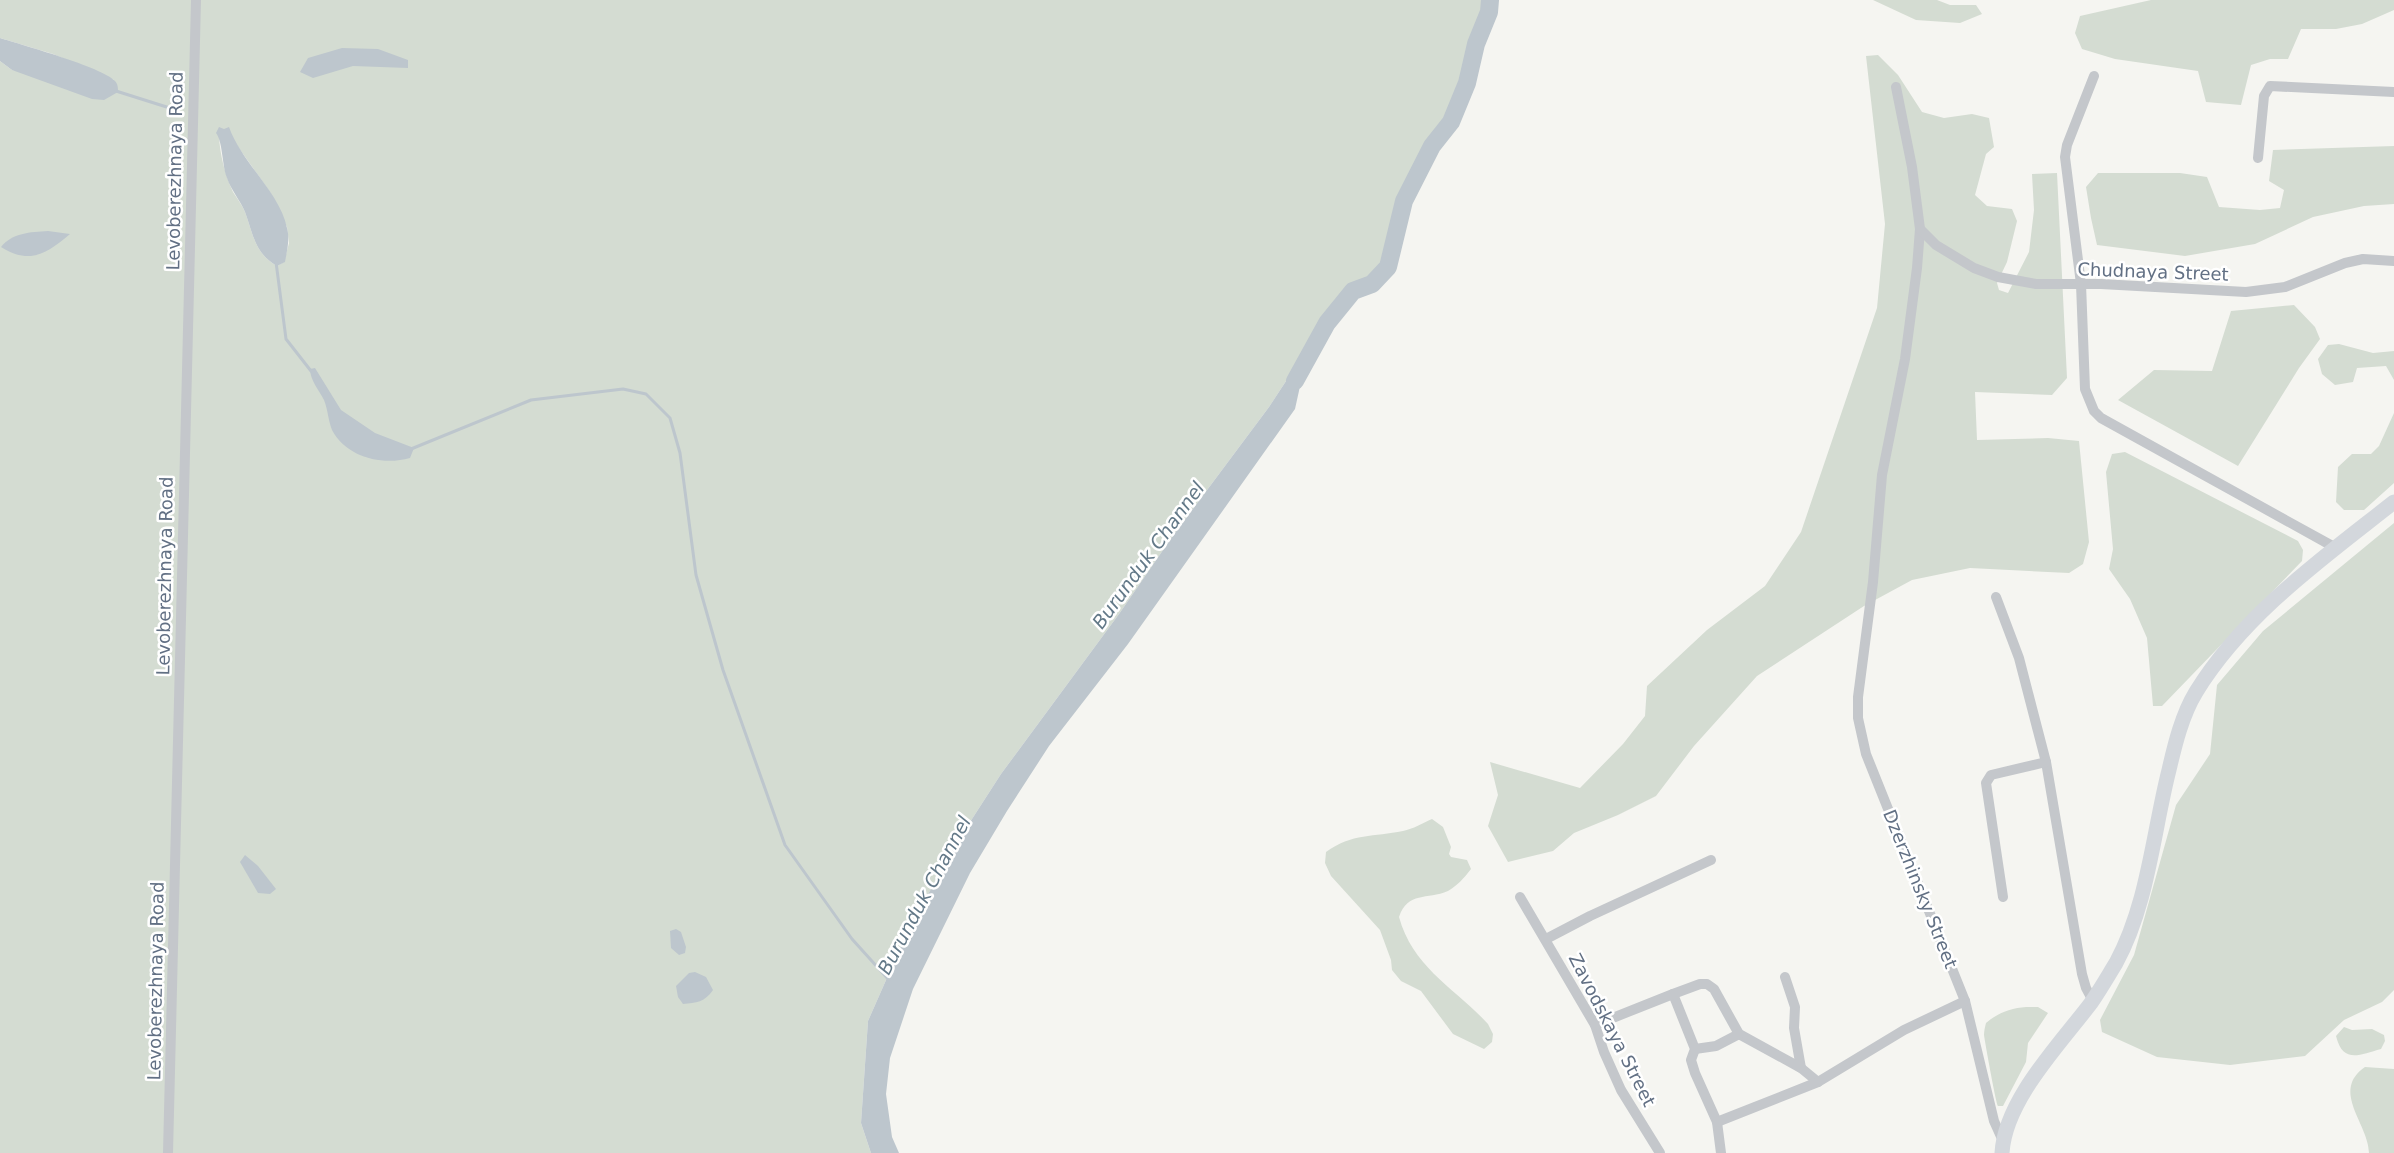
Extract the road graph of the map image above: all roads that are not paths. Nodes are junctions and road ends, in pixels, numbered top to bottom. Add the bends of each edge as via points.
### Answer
1 (196, 0) edge
2 (2094, 76) dead end
3 (1896, 87) dead end
4 (2394, 92) edge
5 (2258, 158) dead end
6 (1920, 229) junction
7 (2394, 261) edge
8 (2082, 284) junction
9 (2394, 502) edge
10 (2336, 548) junction
11 (1996, 597) dead end
12 (2046, 762) junction
13 (1711, 860) dead end
14 (1520, 897) dead end
15 (2004, 897) dead end
16 (1546, 939) junction
17 (1785, 977) dead end
18 (1673, 994) junction
19 (1965, 1000) junction
20 (2093, 1000) junction
21 (1595, 1025) junction
22 (1739, 1034) junction
23 (1695, 1049) junction
24 (1801, 1068) junction
25 (1818, 1082) junction
26 (1717, 1122) junction
27 (2002, 1147) edge
28 (168, 1153) edge
29 (1660, 1153) edge
30 (1721, 1153) edge

1 - 28 street, Levoberezhnaya Road
2 - 8 street via 2065,157
3 - 6 street, Dzerzhinsky Street
4 - 5 street via 2270,86 2264,96
6 - 8 street, Chudnaya Street via 1954,257 1998,277 2036,284
6 - 19 street, Dzerzhinsky Street via 1905,359 1882,475 1858,697 1861,738
7 - 8 street, Chudnaya Street via 2363,259 2285,286 2246,292
8 - 10 street via 2085,389 2094,411 2101,418
9 - 10 street
10 - 20 street via 2243,631 2195,693 2169,769 2139,905 2116,962
11 - 12 street via 2019,658
12 - 15 street via 1991,775 1986,783
12 - 20 street via 2082,974
13 - 16 street
14 - 16 street, Zavodskaya Street
16 - 21 street, Zavodskaya Street
17 - 24 street via 1794,1007
18 - 21 street
18 - 22 street via 1707,984 1714,989
18 - 23 street
19 - 25 street via 1904,1030
19 - 27 street, Dzerzhinsky Street
20 - 27 street via 2042,1064 2019,1101
21 - 29 street, Zavodskaya Street via 1621,1090
22 - 23 street via 1716,1046
22 - 24 street
23 - 26 street via 1691,1060
24 - 25 street
25 - 26 street
26 - 30 street

